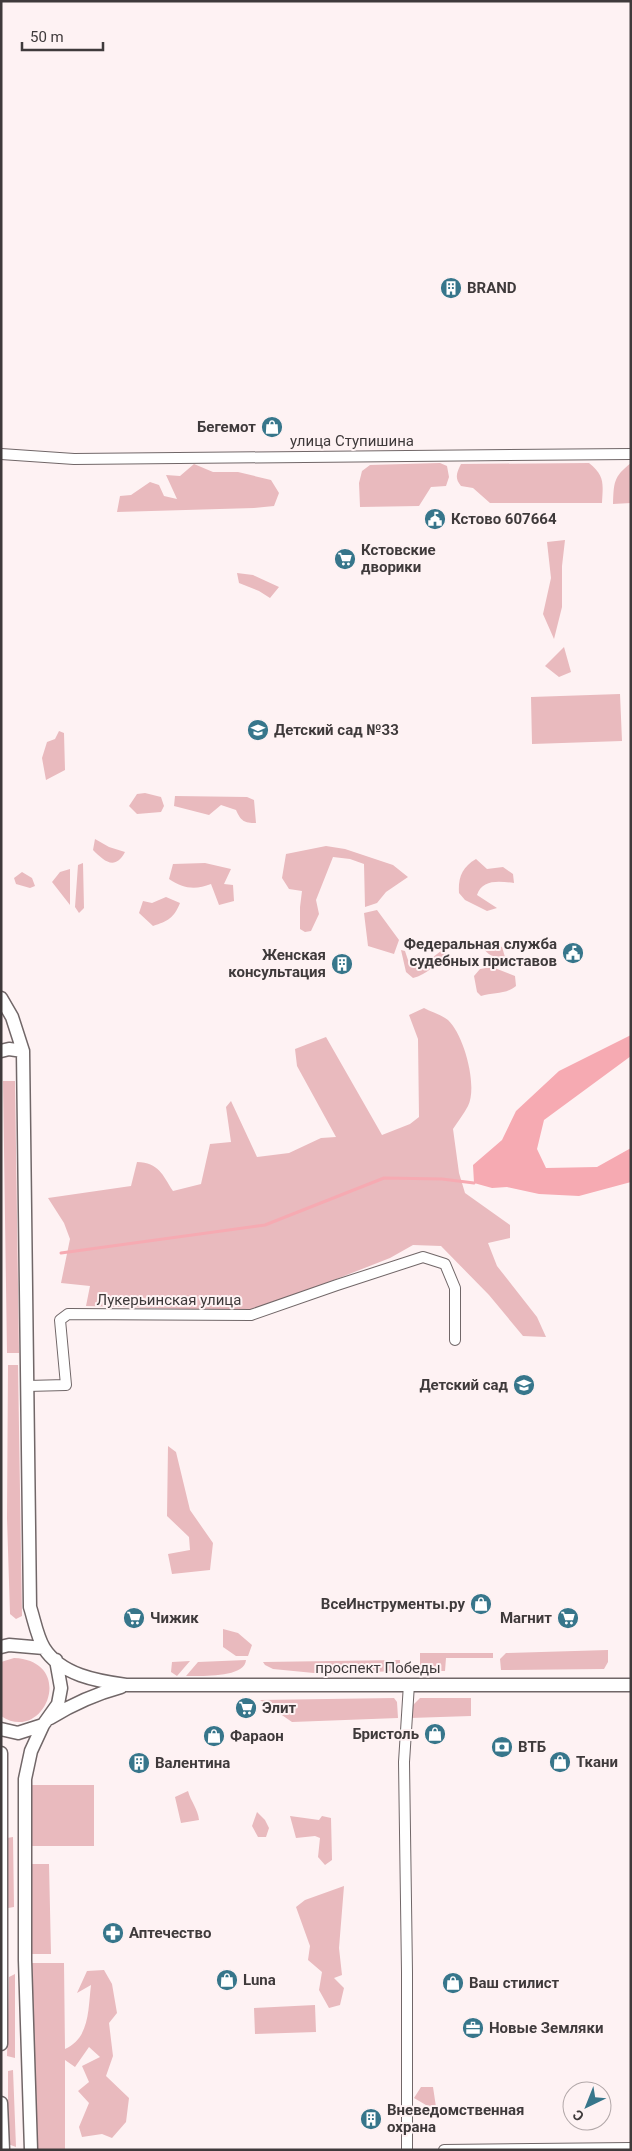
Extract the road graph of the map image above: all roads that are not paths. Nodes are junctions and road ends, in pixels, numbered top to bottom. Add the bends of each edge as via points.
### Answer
1 (1, 454) edge
2 (631, 454) edge
3 (1, 998) edge
4 (1, 1051) edge
5 (23, 1051) junction
6 (455, 1340) dead end
7 (27, 1386) junction
8 (1, 1648) edge
9 (44, 1648) junction
10 (56, 1660) junction
11 (409, 1684) junction
12 (126, 1685) junction
13 (631, 1685) edge
14 (46, 1722) junction
15 (1, 1728) edge
16 (1, 1753) edge
17 (3, 1778) junction
18 (25, 1779) junction
19 (2, 1890) edge
20 (1, 2044) edge
21 (1, 2103) edge
22 (631, 2148) edge
23 (3, 2150) edge
24 (31, 2150) edge
25 (406, 2150) edge
26 (444, 2150) edge

1 - 2 street, улица Ступишина via 74,459
3 - 5 street via 12,1017
4 - 5 street via 9,1048
5 - 7 street
6 - 7 street, Лукерьинская улица via 455,1288 445,1264 423,1257 251,1315 68,1314 60,1320 66,1385
7 - 9 street via 30,1607
8 - 9 street via 10,1645
9 - 10 street
10 - 12 street via 95,1681
10 - 14 street via 61,1688 58,1704
11 - 12 street, проспект Победы
11 - 13 street, проспект Победы
11 - 25 street via 404,1762
12 - 14 street via 74,1703
14 - 15 street via 18,1733
14 - 18 street via 31,1751
16 - 17 street
17 - 18 street
17 - 19 street
18 - 24 street via 25,1960
19 - 20 street
21 - 23 street
22 - 26 street

